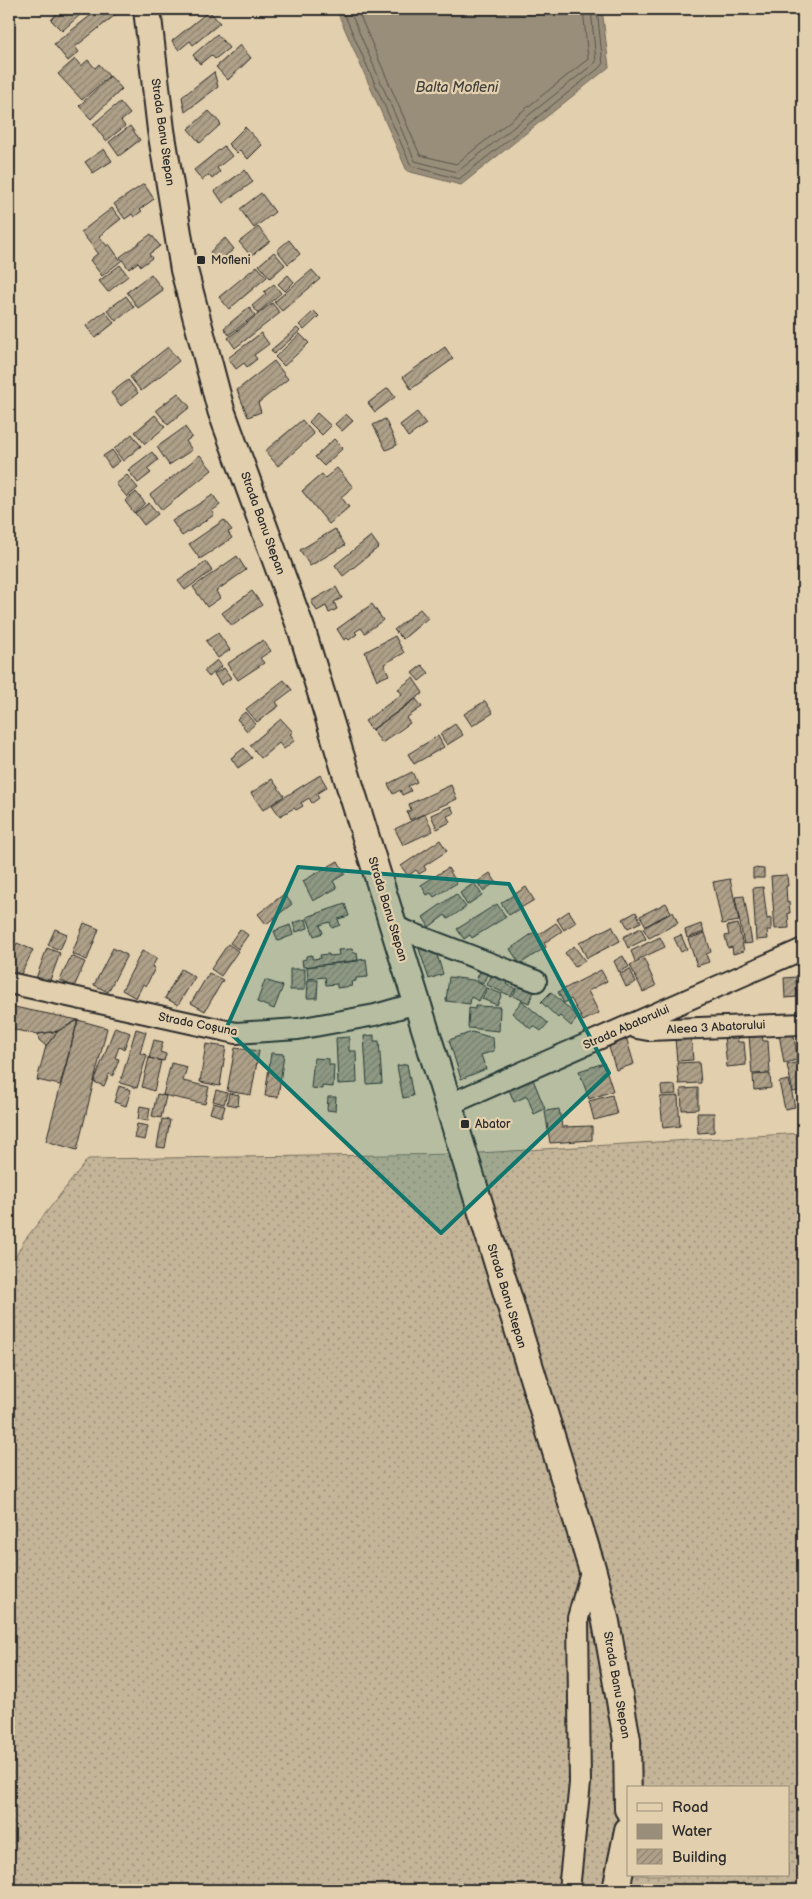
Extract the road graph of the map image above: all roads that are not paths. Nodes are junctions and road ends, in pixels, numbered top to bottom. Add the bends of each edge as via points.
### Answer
1 (147, 9) edge
2 (393, 926) junction
3 (803, 949) edge
4 (536, 981) dead end
5 (9, 983) edge
6 (417, 1003) junction
7 (631, 1024) junction
8 (803, 1024) edge
9 (448, 1105) junction
10 (592, 1568) junction
11 (628, 1786) edge
12 (627, 1835) edge
13 (569, 1890) edge
14 (616, 1890) edge

1 - 2 main road, Strada Banu Stepan via 173,207 201,338 221,410 302,631
2 - 4 street
2 - 6 main road, Strada Banu Stepan
3 - 7 street, Strada Abatorului
5 - 6 street, Strada Coșuna via 236,1032 298,1029 375,1015
6 - 9 main road, Strada Banu Stepan
7 - 8 street, Aleea 3 Abatorului via 648,1030
7 - 9 street, Strada Abatorului
9 - 10 main road, Strada Banu Stepan
10 - 11 main road, Strada Banu Stepan via 606,1622 627,1740
10 - 13 street via 578,1618 580,1784
12 - 14 main road

